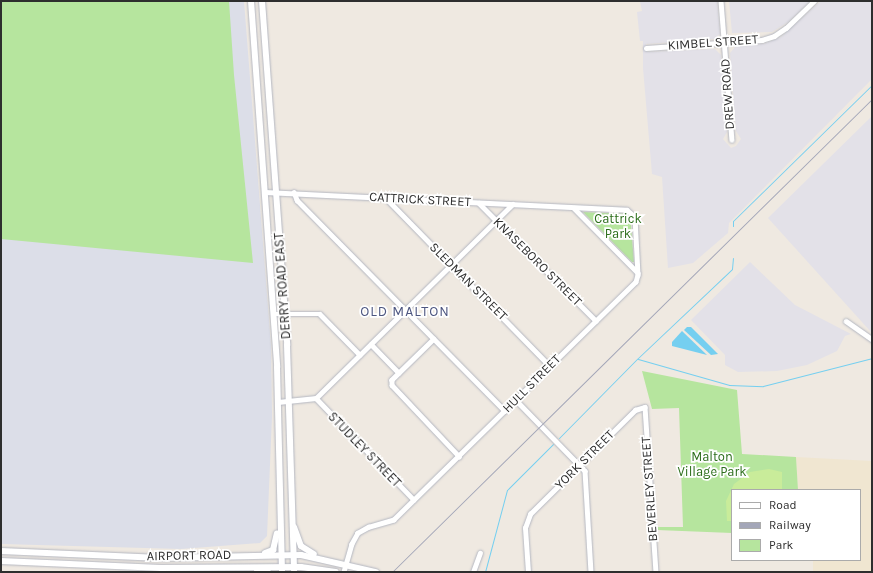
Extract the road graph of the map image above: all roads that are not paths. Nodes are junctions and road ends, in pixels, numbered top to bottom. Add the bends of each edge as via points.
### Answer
1 (252, 1) edge
2 (262, 1) edge
3 (722, 1) edge
4 (814, 1) edge
5 (724, 42) junction
6 (646, 48) dead end
7 (732, 140) dead end
8 (273, 153) junction
9 (263, 154) junction
10 (265, 192) junction
11 (276, 192) junction
12 (294, 192) junction
13 (386, 198) junction
14 (480, 203) junction
15 (513, 204) junction
16 (574, 208) junction
17 (496, 220) junction
18 (451, 265) junction
19 (638, 273) junction
20 (406, 310) junction
21 (274, 314) junction
22 (285, 314) junction
23 (596, 321) junction
24 (846, 321) dead end
25 (434, 339) junction
26 (872, 339) edge
27 (371, 344) junction
28 (360, 355) junction
29 (550, 366) junction
30 (399, 373) junction
31 (316, 398) junction
32 (516, 400) junction
33 (290, 401) junction
34 (278, 402) junction
35 (645, 407) joint
36 (505, 411) junction
37 (459, 456) junction
38 (580, 465) junction
39 (414, 500) junction
40 (281, 516) junction
41 (292, 525) junction
42 (1, 551) edge
43 (480, 553) dead end
44 (281, 555) junction
45 (293, 555) junction
46 (236, 556) junction
47 (320, 558) junction
48 (1, 561) edge
49 (346, 564) junction
50 (237, 568) junction
51 (281, 569) edge
52 (293, 570) edge
53 (268, 572) edge
54 (336, 572) edge
55 (344, 572) edge
56 (376, 572) edge
57 (473, 572) edge
58 (528, 572) edge
59 (591, 572) edge
60 (656, 572) edge

1 - 9 main road, DERRY ROAD EAST
2 - 8 main road, DERRY ROAD EAST
3 - 5 street, DREW ROAD
4 - 5 street, KIMBEL STREET via 774,36
5 - 6 street, KIMBEL STREET
5 - 7 street, DREW ROAD
8 - 9 main road
8 - 11 main road, DERRY ROAD EAST
9 - 10 main road, DERRY ROAD EAST
10 - 11 street, CATTRICK STREET
10 - 21 main road, DERRY ROAD EAST
11 - 12 street, CATTRICK STREET
11 - 22 main road, DERRY ROAD EAST
12 - 13 street, CATTRICK STREET
12 - 20 street via 298,200
13 - 14 street, CATTRICK STREET
13 - 18 street, SLEDMAN STREET
14 - 15 street, CATTRICK STREET
14 - 17 street, KNASEBORO STREET
15 - 16 street, CATTRICK STREET
15 - 17 street
16 - 19 street
16 - 19 street via 632,212 635,217
17 - 18 street
17 - 23 street, KNASEBORO STREET
18 - 20 street
18 - 29 street, SLEDMAN STREET
19 - 23 street, HULL STREET via 636,282
20 - 25 street
20 - 27 street
21 - 22 street
21 - 34 main road, DERRY ROAD EAST
22 - 28 street via 320,314
22 - 33 main road, DERRY ROAD EAST
23 - 29 street, HULL STREET
24 - 26 street
25 - 30 street
25 - 36 street
27 - 28 street
27 - 30 street
28 - 31 street
29 - 32 street, HULL STREET
30 - 37 street via 391,382 393,388
31 - 33 street
31 - 39 street, STUDLEY STREET
32 - 36 street, HULL STREET
32 - 38 street
33 - 34 street
33 - 41 main road, DERRY ROAD EAST
34 - 40 main road, DERRY ROAD EAST
35 - 38 street, YORK STREET via 635,410
35 - 60 street, BEVERLEY STREET
36 - 37 street, HULL STREET
37 - 39 street, HULL STREET
38 - 58 street, YORK STREET via 528,519 525,528
38 - 59 street via 586,474
39 - 49 street, HULL STREET via 392,521 368,527 358,534
40 - 44 main road, DERRY ROAD EAST
40 - 46 main road via 277,521 276,540 272,552
41 - 45 main road, DERRY ROAD EAST
41 - 47 main road via 302,548
42 - 46 main road, AIRPORT ROAD via 161,558
43 - 57 street
44 - 45 main road, AIRPORT ROAD
44 - 46 main road, AIRPORT ROAD
44 - 51 main road, DERRY ROAD EAST
45 - 47 main road, AIRPORT ROAD
45 - 52 main road, DERRY ROAD EAST
47 - 49 main road, AIRPORT ROAD
48 - 50 main road, AIRPORT ROAD via 154,568
49 - 55 street, HULL STREET
49 - 56 main road, AIRPORT ROAD
50 - 51 main road, AIRPORT ROAD
50 - 53 main road via 242,571
51 - 52 main road, AIRPORT ROAD
52 - 54 main road, AIRPORT ROAD

